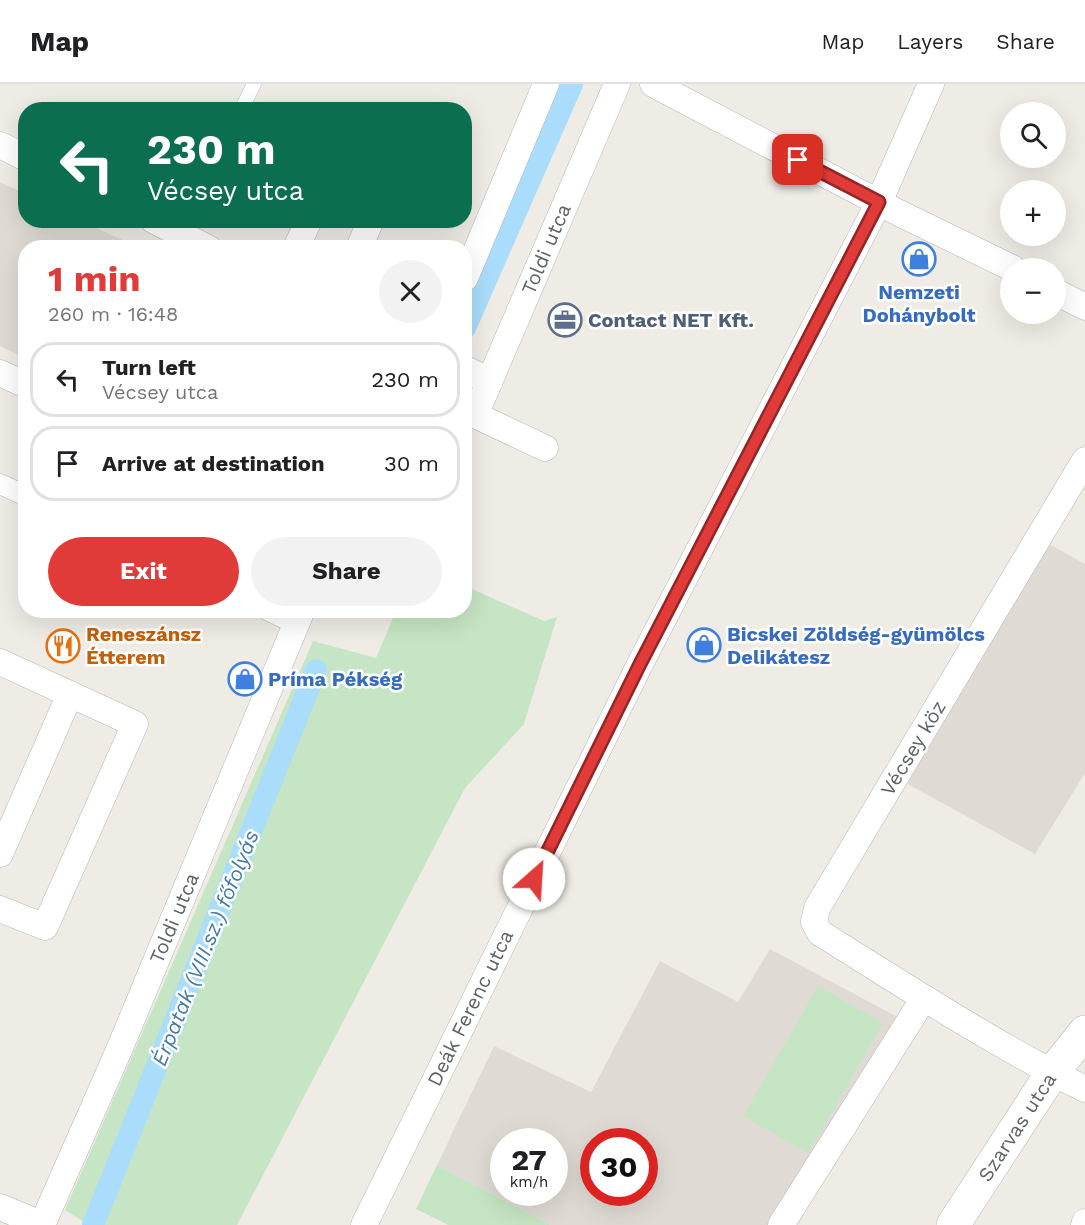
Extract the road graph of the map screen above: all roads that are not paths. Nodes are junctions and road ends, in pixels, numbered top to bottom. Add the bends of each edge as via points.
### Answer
1 (254, 84) edge
2 (546, 84) edge
3 (617, 84) edge
4 (653, 84) edge
5 (931, 84) edge
6 (246, 102) edge
7 (0, 145) edge
8 (18, 154) edge
9 (879, 202) junction
10 (185, 228) edge
11 (199, 240) edge
12 (472, 261) edge
13 (1000, 262) edge
14 (1066, 297) edge
15 (1085, 307) edge
16 (472, 372) edge
17 (0, 373) edge
18 (18, 381) edge
19 (490, 381) junction
20 (545, 448) dead end
21 (1085, 460) edge
22 (0, 484) edge
23 (18, 492) edge
24 (299, 618) edge
25 (0, 662) edge
26 (70, 694) junction
27 (0, 854) edge
28 (0, 909) edge
29 (924, 998) junction
30 (1085, 1032) edge
31 (1052, 1073) junction
32 (1085, 1089) edge
33 (0, 1207) edge
34 (42, 1225) edge
35 (364, 1225) edge
36 (781, 1225) edge
37 (952, 1225) edge

1 - 6 lane
2 - 12 street
3 - 19 street, Toldi utca
4 - 9 street
5 - 9 street, Deák Ferenc utca
7 - 8 street
9 - 13 street
9 - 35 street, Deák Ferenc utca via 639,666
10 - 11 street
14 - 15 street
16 - 19 street
17 - 18 street
19 - 20 street, Toldi utca via 475,415
21 - 29 street, Vécsey köz via 817,908 814,922 820,933
22 - 23 street
24 - 34 street, Toldi utca
25 - 26 street
26 - 27 street
26 - 28 street via 135,723 45,927
29 - 31 street, Vécsey köz
29 - 36 street
30 - 31 street, Szarvas utca
31 - 32 street, Vécsey köz
31 - 37 street, Szarvas utca
33 - 34 street

